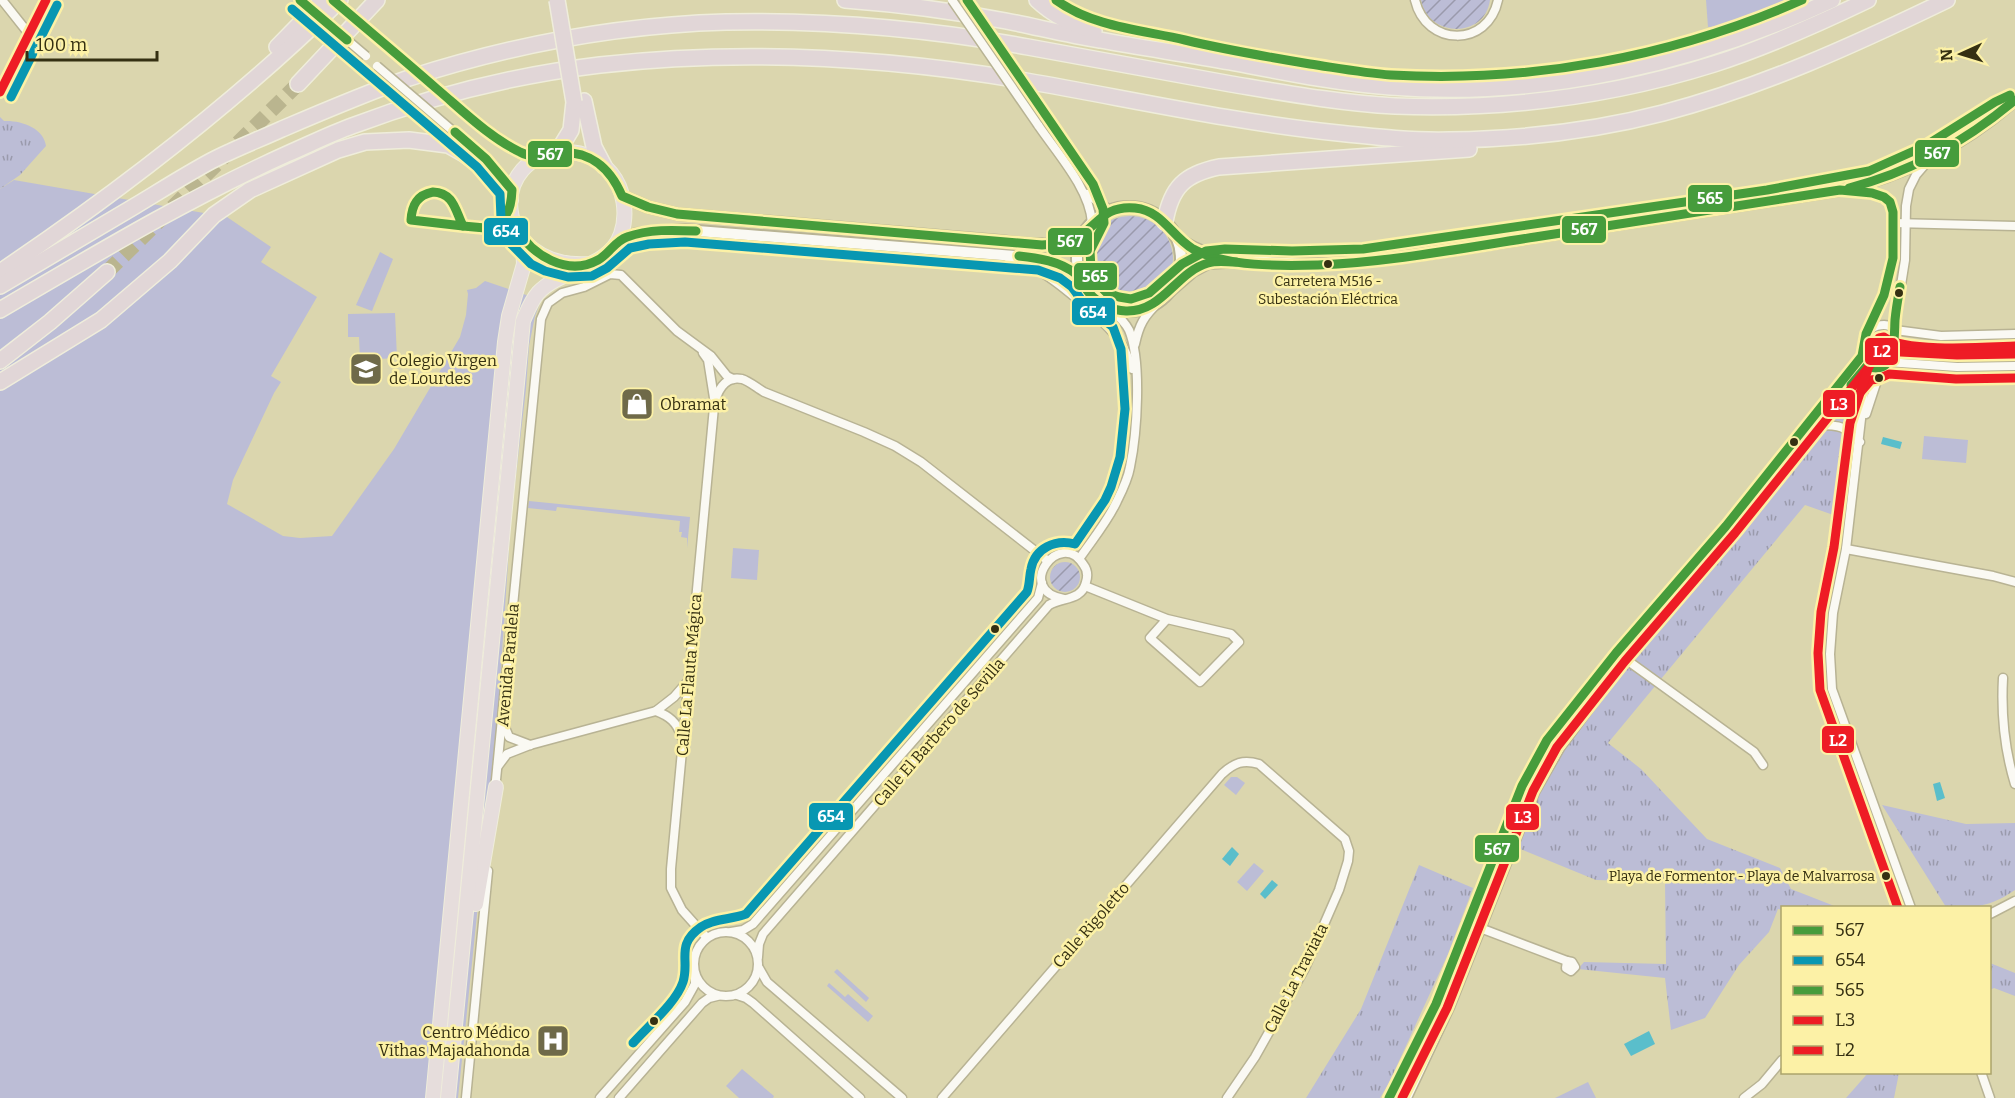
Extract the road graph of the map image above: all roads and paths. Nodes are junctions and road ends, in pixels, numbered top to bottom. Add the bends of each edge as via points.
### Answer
1 (2, 0) edge
2 (46, 0) edge
3 (300, 0) edge
4 (323, 0) edge
5 (333, 0) edge
6 (340, 0) edge
7 (377, 0) edge
8 (558, 0) edge
9 (568, 0) edge
10 (845, 0) edge
11 (952, 0) edge
12 (1037, 0) edge
13 (1415, 0) edge
14 (1497, 0) edge
15 (1832, 0) edge
16 (1868, 0) edge
17 (1947, 0) edge
18 (29, 34) junction
19 (1855, 44) junction
20 (1214, 59) junction
21 (297, 84) tunnel mouth
22 (0, 92) edge
23 (2015, 100) edge
24 (579, 101) junction
25 (2015, 106) edge
26 (2001, 112) junction
27 (213, 114) junction
28 (557, 153) junction
29 (1931, 157) junction
30 (537, 158) junction
31 (604, 166) junction
32 (1082, 190) junction
33 (1840, 190) junction
34 (511, 195) junction
35 (622, 195) junction
36 (1111, 211) junction
37 (1165, 222) junction
38 (1894, 223) junction
39 (1907, 223) junction
40 (2015, 226) edge
41 (1088, 227) junction
42 (1175, 236) junction
43 (618, 240) junction
44 (523, 242) junction
45 (1000, 255) junction
46 (1243, 261) junction
47 (590, 264) junction
48 (0, 272) edge
49 (107, 272) tunnel mouth
50 (1080, 277) junction
51 (0, 286) edge
52 (1170, 291) junction
53 (1158, 303) junction
54 (1108, 307) junction
55 (0, 310) edge
56 (1870, 329) junction
57 (1895, 329) junction
58 (2015, 334) edge
59 (1134, 347) junction
60 (701, 349) junction
61 (1862, 356) junction
62 (0, 361) edge
63 (1885, 364) junction
64 (1867, 366) junction
65 (2015, 366) edge
66 (733, 379) junction
67 (0, 382) edge
68 (1136, 384) junction
69 (715, 401) junction
70 (1818, 425) junction
71 (1862, 426) junction
72 (1860, 442) junction
73 (1846, 549) junction
74 (1079, 559) junction
75 (1047, 561) junction
76 (2015, 582) edge
77 (1042, 583) junction
78 (1085, 586) junction
79 (1064, 599) junction
80 (1167, 619) junction
81 (1616, 653) junction
82 (1626, 660) junction
83 (2003, 678) dead end
84 (688, 681) junction
85 (656, 711) junction
86 (502, 719) junction
87 (682, 740) junction
88 (530, 745) junction
89 (1245, 761) joint
90 (1763, 765) dead end
91 (498, 766) junction
92 (2015, 784) edge
93 (496, 787) junction
94 (2015, 901) edge
95 (1910, 906) edge
96 (1991, 913) edge
97 (1467, 923) junction
98 (1481, 927) junction
99 (731, 932) junction
100 (707, 938) junction
101 (1567, 961) dead end
102 (758, 962) junction
103 (694, 971) junction
104 (737, 995) junction
105 (718, 996) junction
106 (453, 1054) junction
107 (1781, 1061) edge
108 (1982, 1074) edge
109 (948, 1094) edge
110 (433, 1098) edge
111 (448, 1098) edge
112 (466, 1098) edge
113 (600, 1098) edge
114 (619, 1098) edge
115 (860, 1098) edge
116 (902, 1098) edge
117 (942, 1098) edge
118 (1227, 1098) edge
119 (1389, 1098) edge
120 (1407, 1098) edge
121 (1744, 1098) edge
122 (1990, 1098) edge

1 - 18 street
2 - 18 street
3 - 34 street, bridge via 486,159
4 - 27 highway
5 - 30 street, bridge via 479,124 520,153
6 - 27 highway
7 - 21 highway
8 - 24 highway, bridge
9 - 24 highway
10 - 20 highway via 953,12
11 - 32 street, bridge
12 - 20 highway via 1079,27
13 - 14 street via 1425,22 1447,35 1460,36 1484,25 1493,15
15 - 20 highway via 1772,26 1654,65 1544,84 1446,89 1390,87
16 - 51 highway via 1766,45 1654,80 1509,104 1446,107 1292,94 1026,47 862,26 721,22 592,34 466,62 339,104 212,160
17 - 19 highway
18 - 22 street
19 - 37 highway via 1809,71 1709,107 1584,136 1199,171 1179,187 1169,203
19 - 55 highway via 1758,84 1657,115 1584,130 1449,140 1391,139 1281,127 1028,81 855,59 735,56 597,66 486,85 349,126 225,182
23 - 26 street
24 - 28 highway via 571,130
24 - 31 highway
25 - 26 street
26 - 29 street
27 - 48 highway via 70,225
28 - 30 highway
28 - 31 highway via 578,153
29 - 33 street via 1873,183
29 - 39 street via 1909,189
30 - 34 highway via 523,170
31 - 35 highway via 615,178
32 - 36 street
32 - 41 street via 1091,212
33 - 38 street via 1884,197 1890,202
33 - 46 street via 1364,261
34 - 44 highway via 512,220
34 - 67 highway via 448,145 409,140 365,142 338,150 241,196 214,215 170,261 100,320
35 - 41 street via 677,214 965,239 1062,244 1074,240
35 - 43 highway via 624,220
36 - 37 street via 1125,207 1140,209
36 - 41 street
37 - 42 street
38 - 39 street
38 - 56 street via 1893,258
39 - 40 street
39 - 57 street
41 - 50 street via 1079,246
42 - 46 street via 1206,254
42 - 52 street via 1180,264
43 - 45 street via 636,234 685,230
43 - 47 highway via 607,254
44 - 47 highway via 555,262
44 - 110 highway via 524,264 505,342
45 - 50 street via 1041,258
45 - 68 street via 1051,278 1115,334 1127,354
46 - 52 street via 1208,263 1193,270
47 - 106 highway via 539,292 523,321
49 - 62 highway
50 - 54 street via 1086,289
52 - 53 street
53 - 54 street via 1142,310
53 - 59 street via 1138,327
54 - 59 street via 1122,318
56 - 57 street via 1882,324
56 - 61 street
57 - 58 street via 1941,336
57 - 63 street via 1894,349
59 - 68 street
60 - 66 street
60 - 69 street, Calle La Flauta Mágica via 708,360
60 - 86 street, Avenida Paralela via 677,331 621,275 610,274 584,287 562,292 548,303 540,319
61 - 64 street
61 - 81 street via 1726,526
63 - 64 street
63 - 65 street
63 - 71 street
64 - 70 street
64 - 71 street
66 - 69 street via 718,390
66 - 75 street via 745,379 764,392 895,446
68 - 74 street via 1130,470 1116,504
69 - 84 street, Calle La Flauta Mágica
70 - 72 street via 1844,427
70 - 82 street
71 - 72 street
72 - 73 street
73 - 76 street
73 - 95 street via 1833,613 1832,689
74 - 75 street via 1067,553
74 - 78 street via 1087,572
75 - 77 street
77 - 79 street via 1051,595
77 - 99 street, Calle El Barbero de Sevilla via 1038,598 753,924
78 - 79 street via 1077,596
78 - 80 street
79 - 102 street, Calle El Barbero de Sevilla via 1049,605 763,934
80 - 80 street via 1231,634 1239,642 1200,682 1150,638
81 - 82 street
81 - 97 street via 1547,740 1521,786
82 - 90 street via 1754,752
82 - 98 street via 1560,748 1535,792
83 - 92 street via 2003,736
84 - 85 street
84 - 87 street, Calle La Flauta Mágica
85 - 87 street via 679,726
85 - 88 street
86 - 88 street via 509,737
86 - 91 street, Avenida Paralela
87 - 100 street, Calle La Flauta Mágica via 672,888 682,910
88 - 91 street via 507,754
89 - 109 street, Calle Rigoletto via 1222,774
89 - 118 street, Calle La Traviata via 1259,764 1345,840 1350,851 1339,890 1305,968
91 - 93 street, Avenida Paralela
93 - 106 highway
93 - 112 street, Avenida Paralela
94 - 96 street
97 - 98 street
97 - 119 street via 1436,1004
98 - 101 street
98 - 120 street via 1450,1007
99 - 100 street
99 - 102 street via 748,941
100 - 103 street via 696,952
102 - 104 street via 752,984
102 - 116 street via 767,982
103 - 105 street via 703,986
103 - 113 street via 695,984 685,1002
104 - 105 street
104 - 115 street via 757,1006
105 - 114 street via 702,1003
106 - 111 highway
107 - 121 street
108 - 122 street
109 - 117 street, Calle Rigoletto

